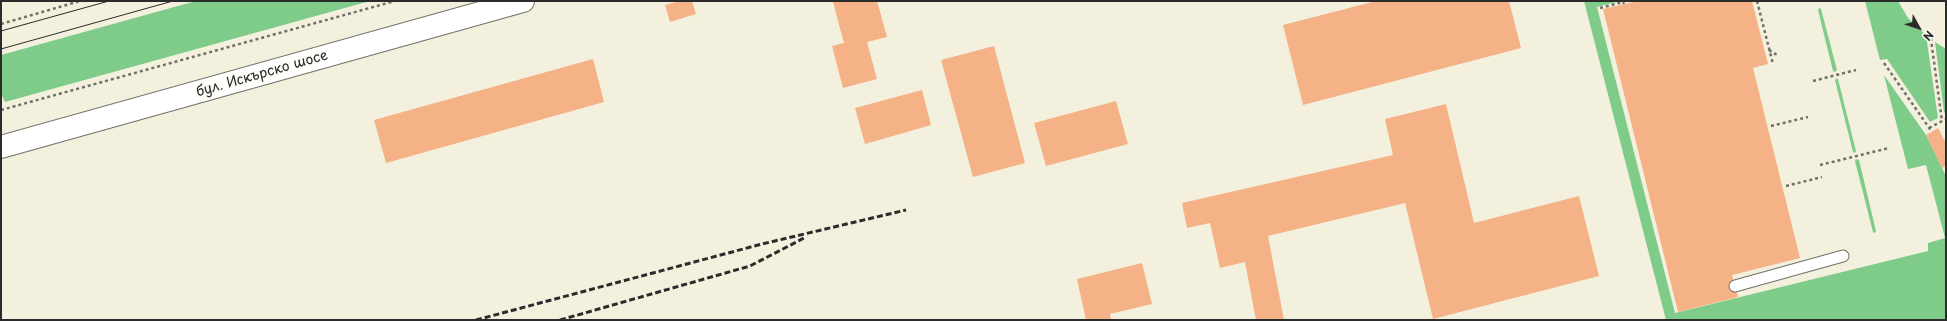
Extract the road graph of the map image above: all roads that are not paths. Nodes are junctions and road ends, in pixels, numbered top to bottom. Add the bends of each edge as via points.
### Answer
1 (523, 1) edge
2 (1, 147) edge
3 (1842, 256) dead end
4 (1735, 286) dead end

1 - 2 main road, бул. Искърско шосе
3 - 4 lane

